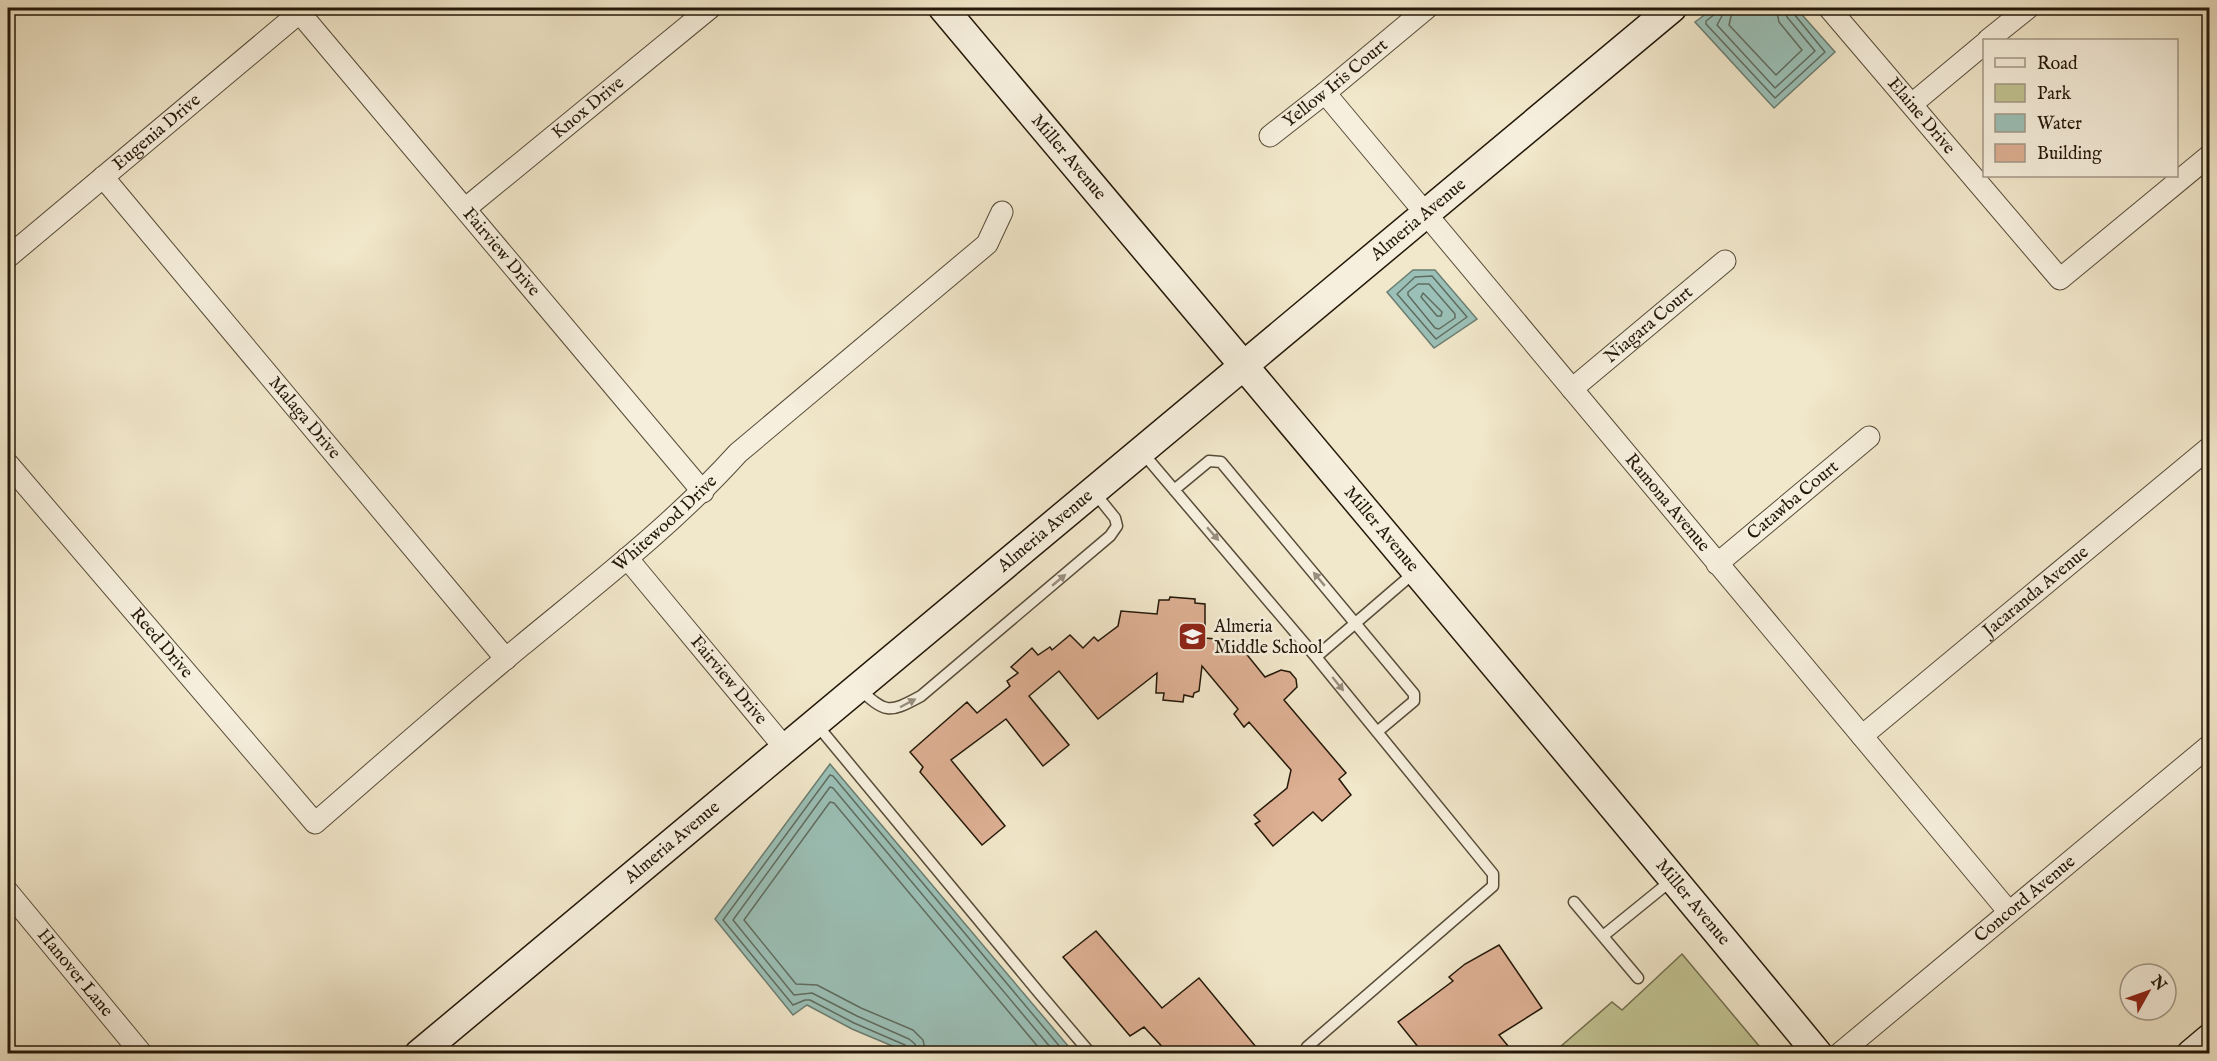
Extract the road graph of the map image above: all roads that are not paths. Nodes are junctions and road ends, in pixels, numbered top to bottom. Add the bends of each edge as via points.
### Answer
1 (710, 8) edge
2 (943, 8) edge
3 (1427, 8) edge
4 (1672, 8) edge
5 (1829, 8) edge
6 (2028, 8) edge
7 (302, 10) edge
8 (1989, 39) edge
9 (1983, 45) edge
10 (1325, 93) junction
11 (1912, 104) junction
12 (1270, 136) dead end
13 (2210, 155) edge
14 (103, 177) junction
15 (466, 208) junction
16 (1002, 212) dead end
17 (1424, 214) junction
18 (8, 257) edge
19 (1725, 261) dead end
20 (1242, 365) junction
21 (1572, 389) junction
22 (1869, 437) dead end
23 (2210, 447) edge
24 (1141, 452) junction
25 (8, 464) edge
26 (1093, 490) junction
27 (1174, 490) junction
28 (703, 492) junction
29 (627, 558) junction
30 (1718, 564) junction
31 (1416, 571) junction
32 (1356, 624) junction
33 (1317, 657) junction
34 (506, 659) junction
35 (858, 688) junction
36 (815, 722) junction
37 (1377, 732) junction
38 (1862, 736) junction
39 (2210, 745) edge
40 (784, 747) junction
41 (315, 824) joint
42 (1673, 878) junction
43 (8, 892) edge
44 (1574, 902) dead end
45 (2009, 912) junction
46 (1602, 936) junction
47 (1638, 978) dead end
48 (2210, 1038) edge
49 (1307, 1047) dead end
50 (142, 1053) edge
51 (419, 1053) edge
52 (1092, 1053) edge
53 (1818, 1053) edge
54 (1839, 1053) edge
55 (2192, 1053) edge

1 - 15 street, Knox Drive
2 - 20 street, Miller Avenue
3 - 10 street, Yellow Iris Court
4 - 17 street, Almeria Avenue
5 - 11 street, Elaine Drive
6 - 8 street
7 - 14 street, Eugenia Drive
7 - 15 street, Fairview Drive
9 - 11 street
10 - 12 street, Yellow Iris Court
10 - 17 street, Ramona Avenue
11 - 13 street, Elaine Drive via 2060,279
14 - 18 street, Eugenia Drive
14 - 34 street, Malaga Drive
15 - 28 street, Fairview Drive
16 - 28 street, Whitewood Drive via 987,244 738,453
17 - 20 street, Almeria Avenue
17 - 21 street, Ramona Avenue
19 - 21 street, Niagara Court
20 - 24 street, Almeria Avenue
20 - 31 street, Miller Avenue
21 - 30 street, Ramona Avenue
22 - 30 street, Catawba Court
23 - 38 street, Jacaranda Avenue
24 - 26 street, Almeria Avenue
24 - 27 lane
25 - 41 street, Reed Drive
26 - 35 street, Almeria Avenue
35 -> 26 lane via 888,709 921,696 1110,536 1117,526 1115,518
32 -> 27 lane via 1221,462 1209,461
27 -> 33 lane
28 - 29 street, Whitewood Drive
29 - 34 street, Whitewood Drive
29 - 40 street, Fairview Drive
30 - 38 street, Ramona Avenue
31 - 32 lane
31 - 42 street, Miller Avenue
32 - 33 lane
32 - 37 lane via 1414,694 1414,701
33 -> 37 lane
34 - 41 street, Whitewood Drive
35 - 36 street, Almeria Avenue
36 - 40 street, Almeria Avenue
36 - 52 lane
37 - 49 lane via 1493,874 1493,886
38 - 45 street, Ramona Avenue
39 - 45 street, Concord Avenue
40 - 51 street, Almeria Avenue
42 - 46 lane
42 - 53 street, Miller Avenue
43 - 50 street, Hanover Lane
44 - 46 lane
45 - 54 street, Concord Avenue
46 - 47 lane
48 - 55 street

